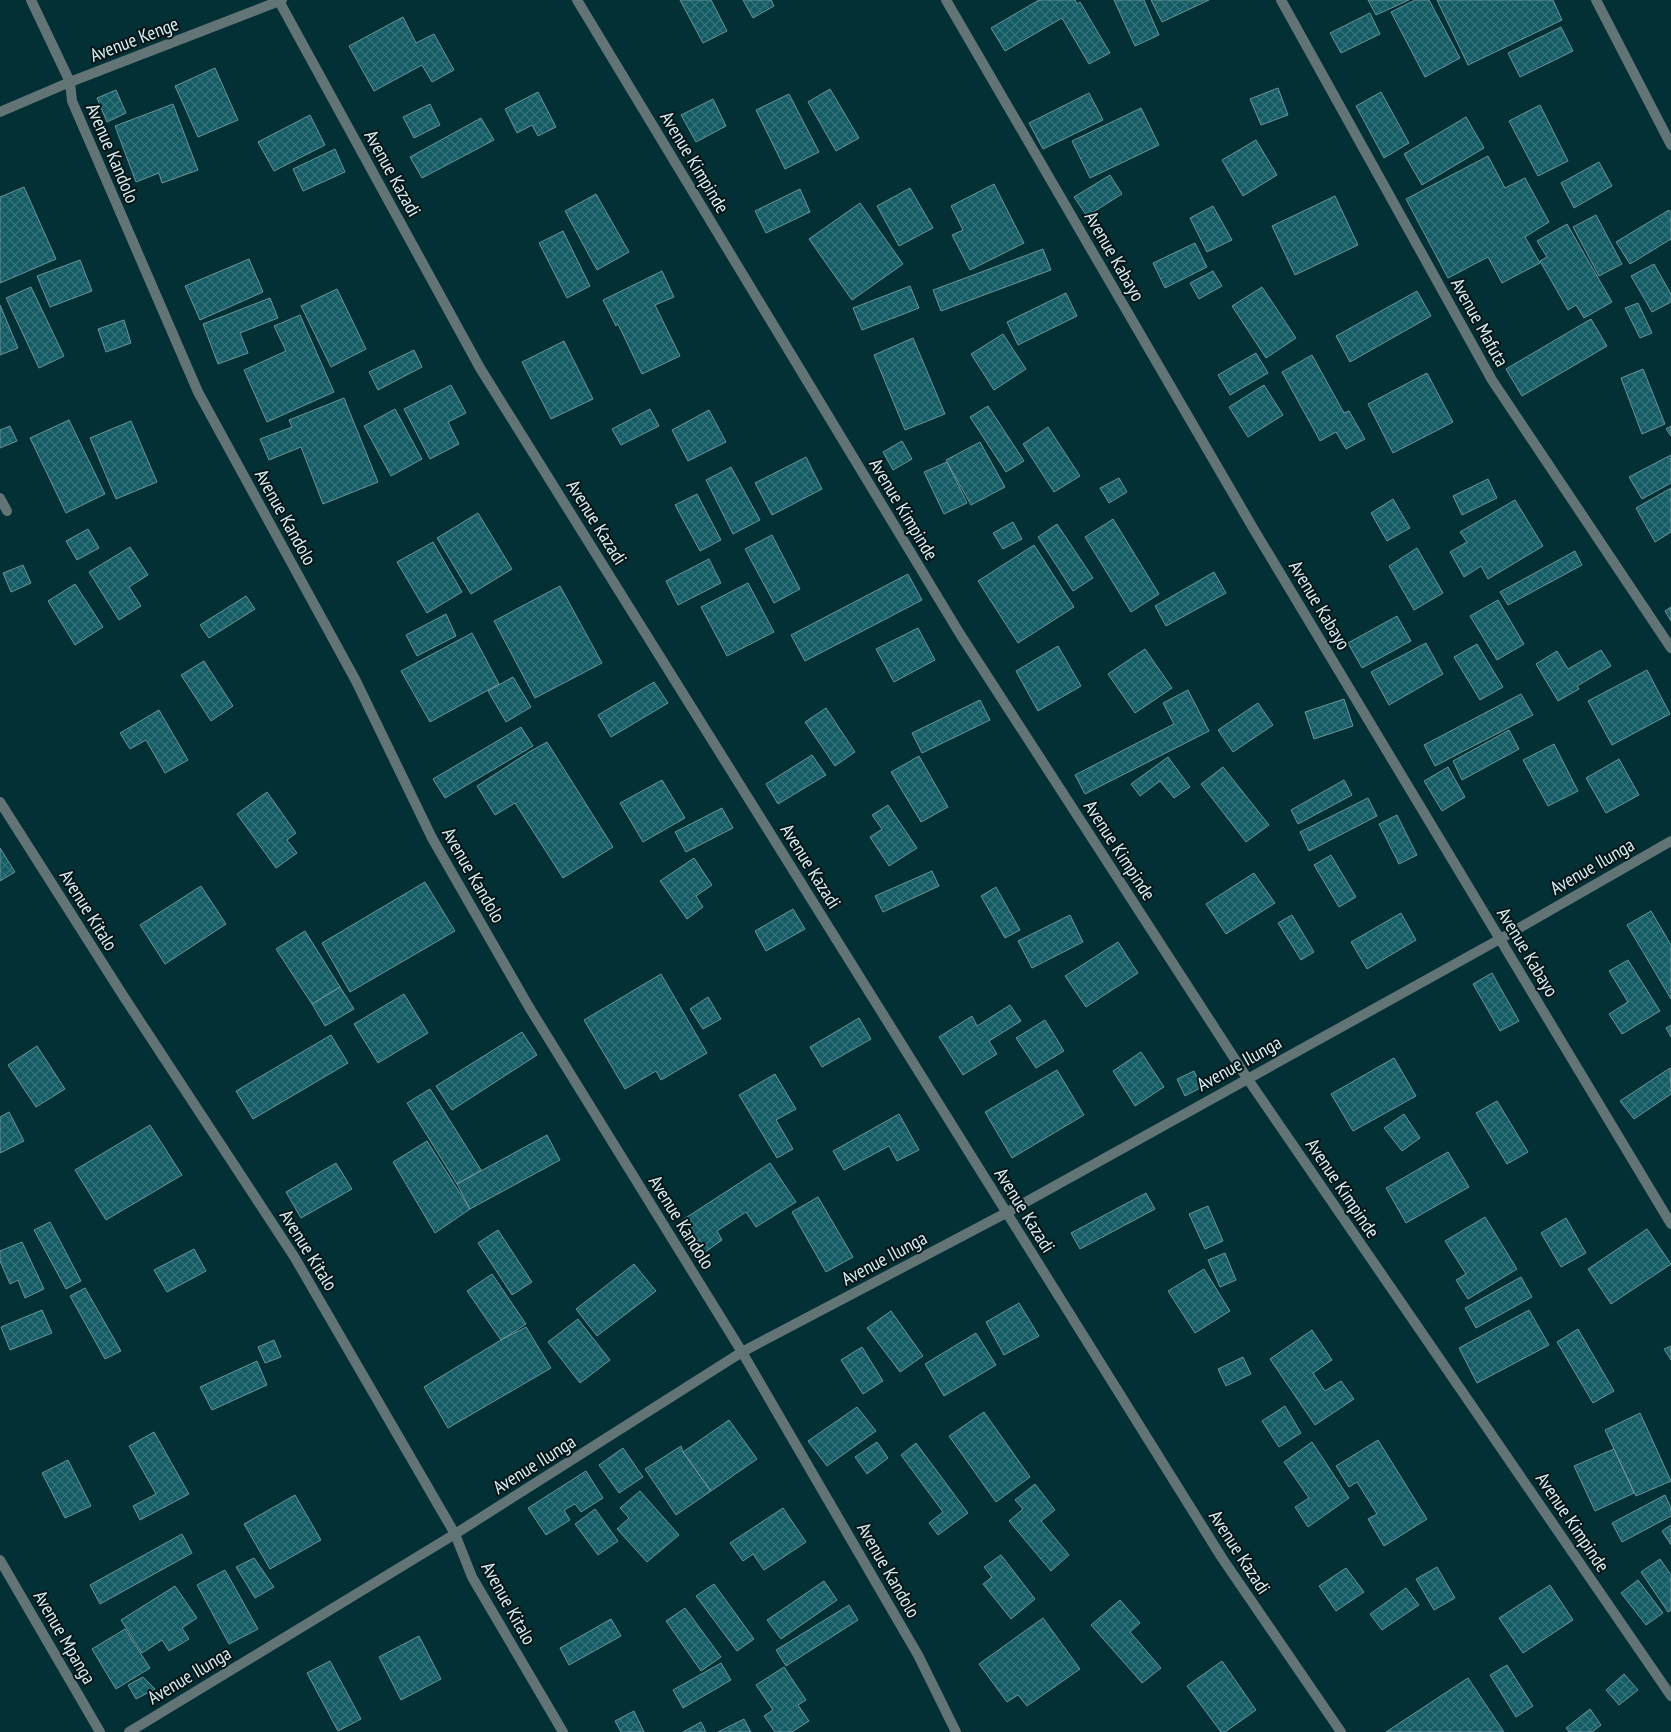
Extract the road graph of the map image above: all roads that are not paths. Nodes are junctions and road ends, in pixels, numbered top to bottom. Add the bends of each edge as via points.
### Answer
1 (31, 0) edge
2 (577, 0) edge
3 (946, 0) edge
4 (1281, 0) edge
5 (1596, 0) edge
6 (280, 1) edge
7 (70, 82) junction
8 (0, 112) edge
9 (1671, 145) edge
10 (0, 498) edge
11 (7, 511) dead end
12 (1671, 648) edge
13 (0, 802) edge
14 (1671, 841) edge
15 (1500, 939) junction
16 (1247, 1078) junction
17 (1006, 1213) junction
18 (1671, 1224) edge
19 (742, 1352) junction
20 (455, 1534) junction
21 (0, 1560) edge
22 (1671, 1696) edge
23 (100, 1732) edge
24 (129, 1732) edge
25 (563, 1732) edge
26 (956, 1732) edge
27 (1341, 1732) edge

1 - 7 street, Avenue Kandolo
2 - 16 street, Avenue Kimpinde via 960,634
3 - 15 street, Avenue Kabayo via 1253,528
4 - 12 street, Avenue Mafuta via 1492,380
5 - 9 street
6 - 7 street, Avenue Kenge
6 - 17 street, Avenue Kazadi via 480,368
7 - 8 street, Avenue Kenge
7 - 19 street, Avenue Kandolo via 72,101 198,392 356,681 432,838 529,1007
10 - 11 street
13 - 20 street, Avenue Kitalo via 295,1258
14 - 15 street, Avenue Ilunga
15 - 16 street, Avenue Ilunga
15 - 18 street, Avenue Kabayo
16 - 17 street, Avenue Ilunga
16 - 22 street, Avenue Kimpinde
17 - 19 street, Avenue Ilunga
17 - 27 street, Avenue Kazadi via 1222,1558
19 - 20 street, Avenue Ilunga
19 - 26 street, Avenue Kandolo via 918,1655
20 - 24 street, Avenue Ilunga
20 - 25 street, Avenue Kitalo via 472,1577
21 - 23 street, Avenue Mpanga

